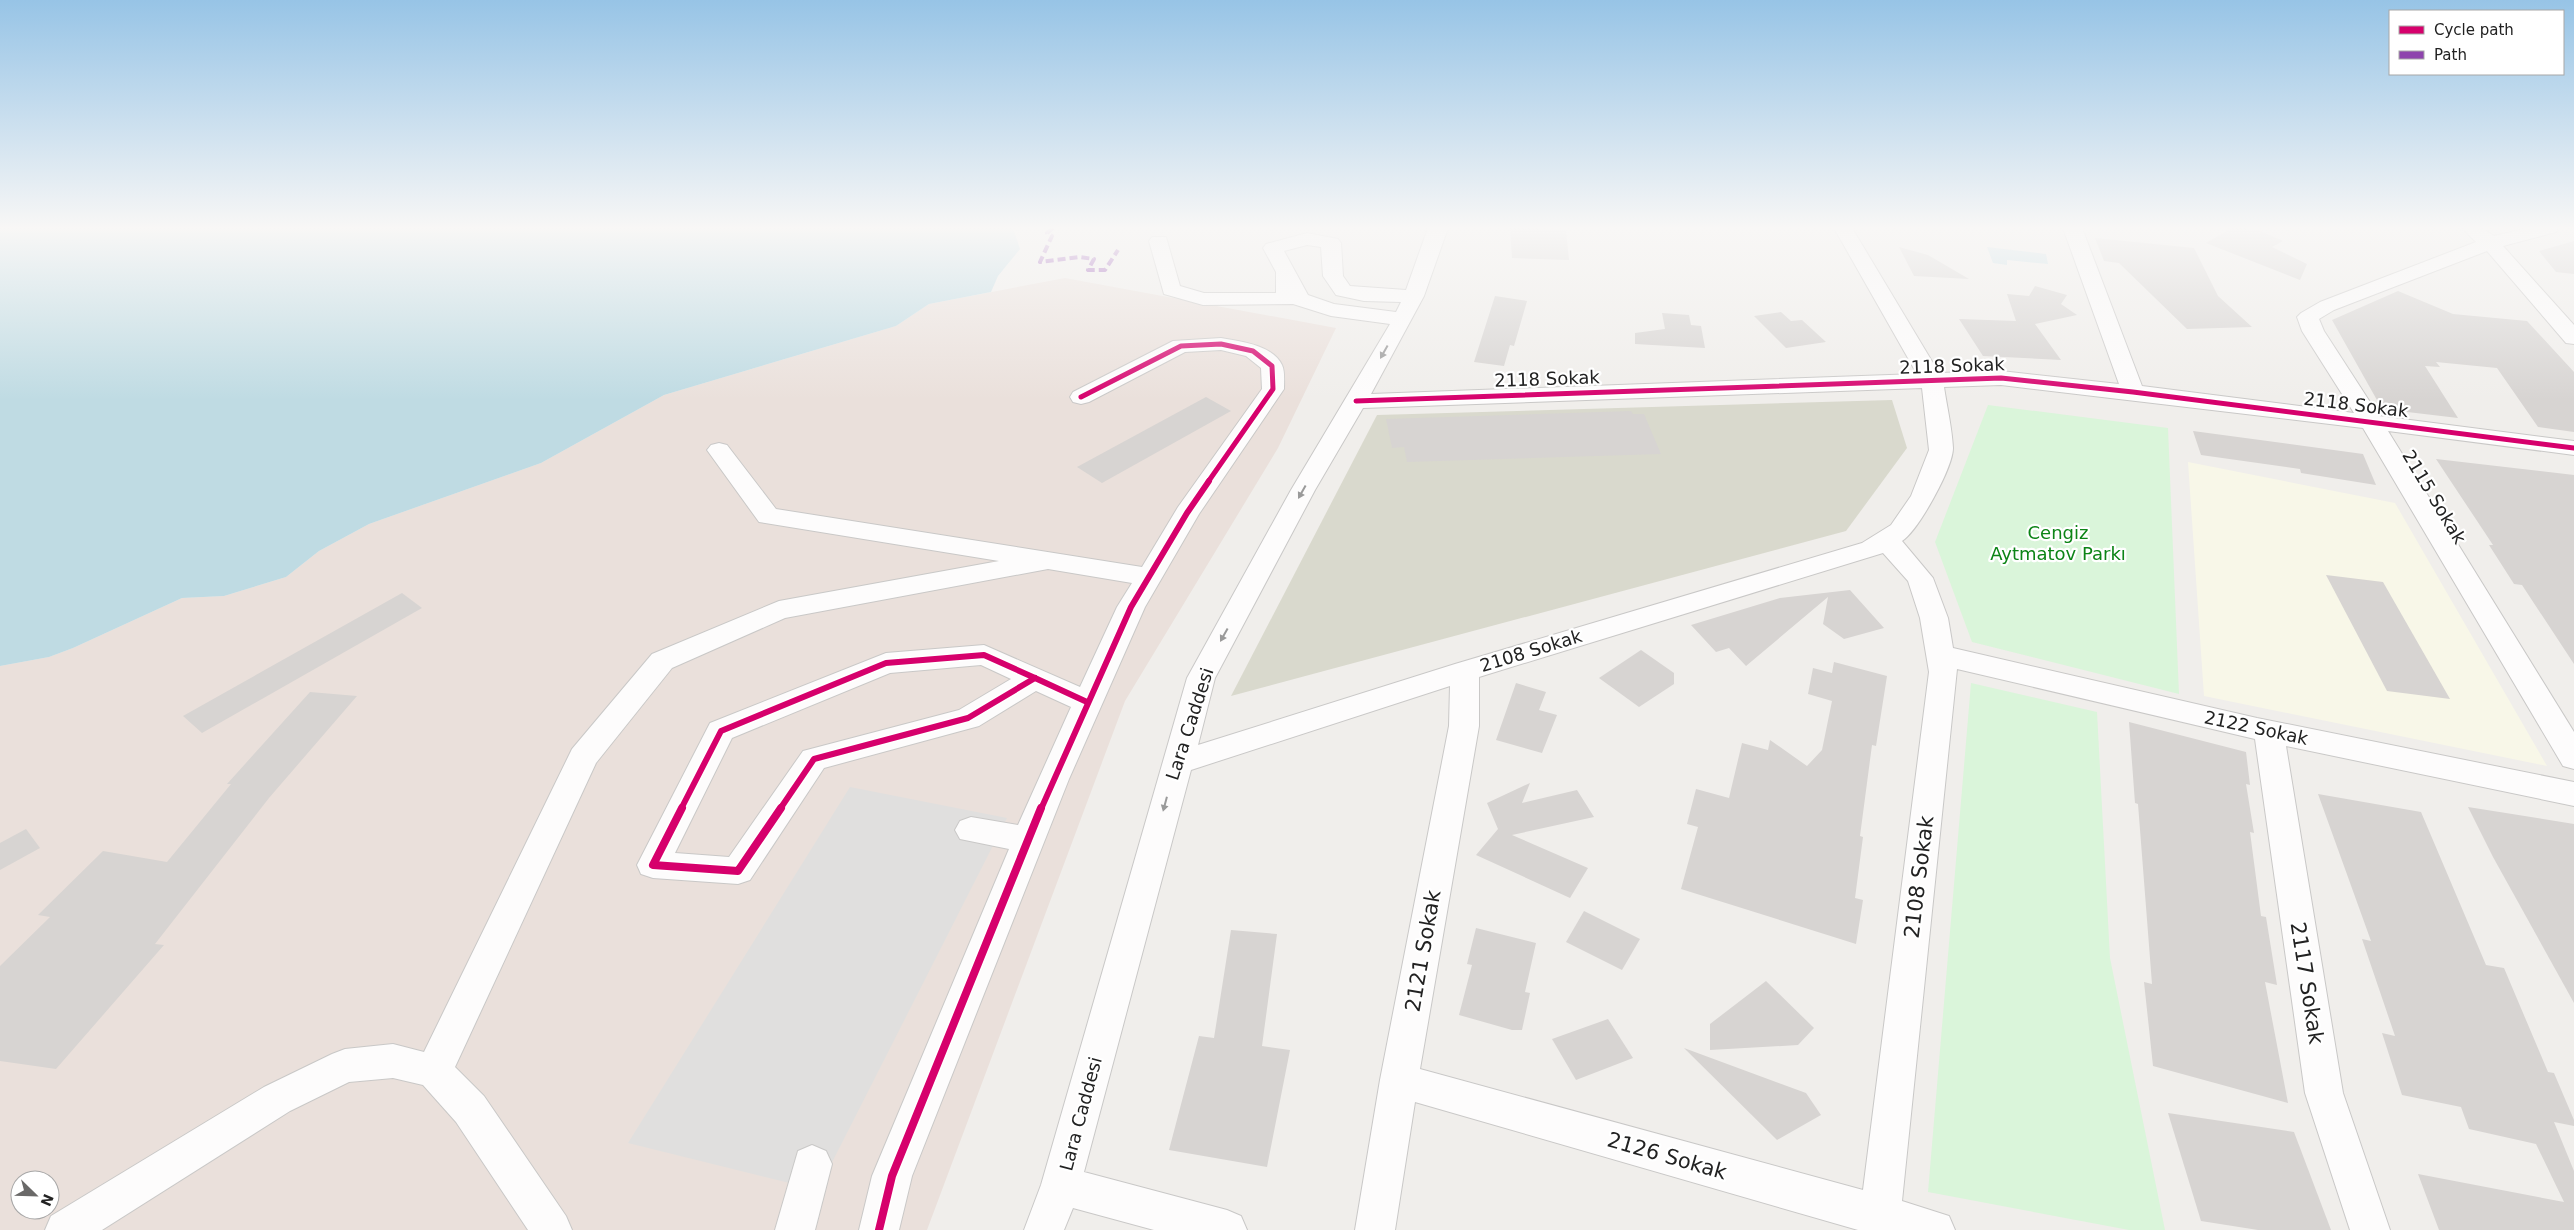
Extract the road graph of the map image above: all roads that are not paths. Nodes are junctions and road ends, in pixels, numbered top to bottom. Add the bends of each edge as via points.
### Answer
1 (1170, 285) edge
2 (1286, 285) edge
3 (1292, 285) edge
4 (1340, 285) edge
5 (1416, 285) edge
6 (1876, 285) edge
7 (2094, 285) edge
8 (2380, 285) edge
9 (2527, 285) edge
10 (1408, 308) junction
11 (2574, 338) edge
12 (1932, 381) junction
13 (2133, 392) junction
14 (1081, 397) dead end
15 (1356, 400) junction
16 (2371, 422) junction
17 (2574, 448) edge
18 (719, 450) dead end
19 (1886, 540) junction
20 (1048, 561) junction
21 (1149, 577) junction
22 (1940, 655) junction
23 (1465, 671) junction
24 (1035, 678) junction
25 (1088, 702) junction
26 (2269, 731) junction
27 (2574, 758) edge
28 (1176, 763) junction
29 (2574, 794) edge
30 (971, 830) dead end
31 (1029, 839) junction
32 (434, 1071) junction
33 (1399, 1080) junction
34 (812, 1164) dead end
35 (1062, 1185) junction
36 (1878, 1223) edge
37 (65, 1230) edge
38 (552, 1230) edge
39 (795, 1230) edge
40 (879, 1230) edge
41 (1044, 1230) edge
42 (1227, 1230) edge
43 (1375, 1230) edge
44 (1935, 1230) edge
45 (2370, 1230) edge

1 - 2 street via 1171,290 1203,299 1287,299
3 - 10 street via 1300,299 1331,310
4 - 10 street via 1343,290
5 - 10 street, Lara Caddesi
6 - 12 street
7 - 13 street
8 - 16 street, 2115 Sokak via 2308,317 2312,330
9 - 11 street
10 -> 15 street, Lara Caddesi
12 - 13 street, 2118 Sokak via 2001,378
12 - 15 street, 2118 Sokak
12 - 19 street, 2108 Sokak via 1941,450 1923,496 1900,531
13 - 16 street, 2118 Sokak
14 - 21 street via 1182,346 1221,344 1253,351 1272,366 1273,389 1188,513
15 -> 28 street, Lara Caddesi via 1201,678
16 - 17 street, 2118 Sokak
16 - 27 street, 2115 Sokak
18 - 20 street via 768,516
19 - 22 street, 2108 Sokak via 1920,578 1934,618
19 - 23 street, 2108 Sokak via 1871,549
20 - 21 street
20 - 32 street via 779,610 662,661 583,757
21 - 25 street via 1131,607
22 - 26 street, 2122 Sokak via 2140,704
22 - 36 street, 2108 Sokak via 1943,672
23 - 28 street, 2108 Sokak
23 - 33 street, 2121 Sokak via 1464,726
24 - 24 street via 984,655 886,663 722,731 652,866 738,871 814,759 968,718
24 - 25 street
25 - 31 street
26 - 29 street, 2122 Sokak
26 - 45 street, 2117 Sokak via 2324,1093
28 -> 35 street, Lara Caddesi
30 - 31 street
31 - 40 street via 892,1176
32 - 37 street via 393,1061 345,1066 277,1099
32 - 38 street via 470,1109
33 - 36 street, 2126 Sokak
33 - 43 street, 2121 Sokak
34 - 39 street
35 - 41 street, Lara Caddesi
35 - 42 street
36 - 44 street, 2126 Sokak

